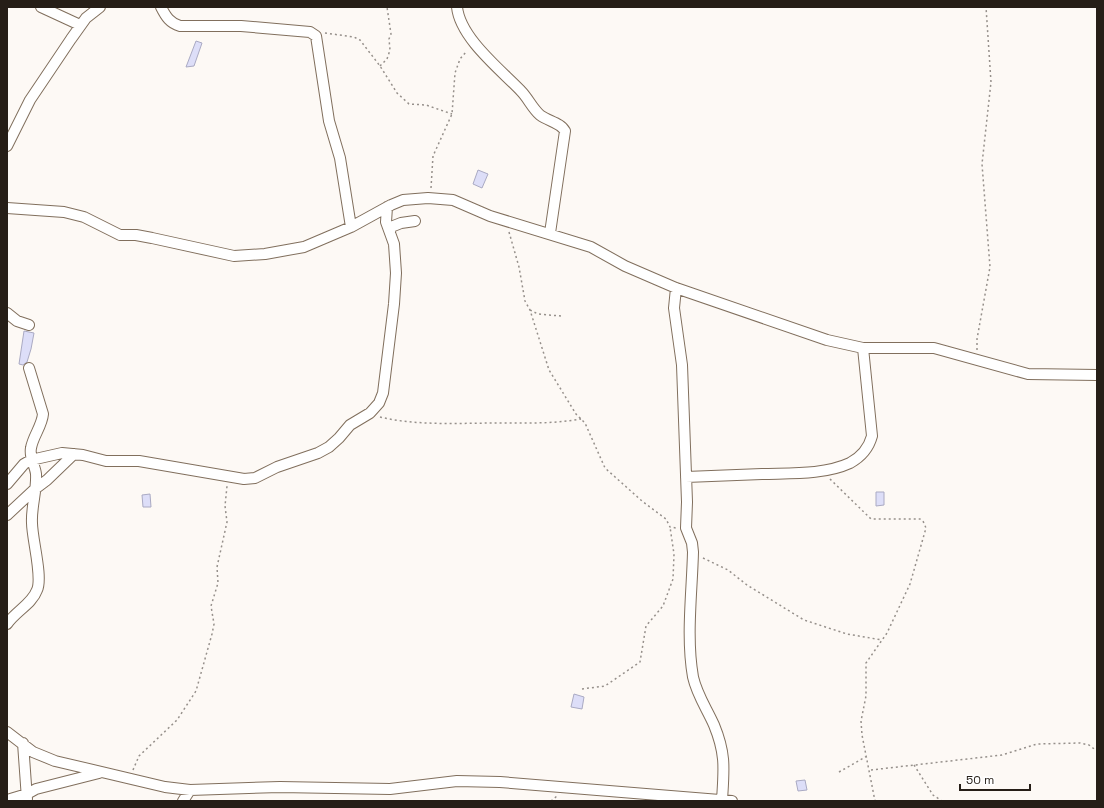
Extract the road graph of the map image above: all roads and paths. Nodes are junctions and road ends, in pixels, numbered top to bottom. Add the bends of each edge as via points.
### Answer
1 (42, 7) edge
2 (100, 7) edge
3 (161, 7) edge
4 (387, 7) edge
5 (457, 7) edge
6 (986, 7) edge
7 (80, 25) junction
8 (314, 33) junction
9 (476, 44) junction
10 (380, 66) junction
11 (452, 114) junction
12 (7, 146) edge
13 (428, 198) junction
14 (387, 207) junction
15 (7, 208) edge
16 (506, 220) junction
17 (415, 221) dead end
18 (351, 227) junction
19 (390, 232) junction
20 (550, 233) junction
21 (676, 288) junction
22 (530, 310) junction
23 (7, 313) edge
24 (561, 316) dead end
25 (29, 325) dead end
26 (863, 348) junction
27 (977, 360) junction
28 (29, 368) dead end
29 (1097, 375) edge
30 (370, 413) junction
31 (582, 419) junction
32 (74, 454) junction
33 (31, 460) junction
34 (819, 470) junction
35 (231, 476) junction
36 (686, 477) junction
37 (7, 484) edge
38 (35, 489) junction
39 (7, 515) edge
40 (670, 527) junction
41 (686, 528) junction
42 (693, 552) junction
43 (7, 624) edge
44 (882, 640) junction
45 (582, 689) dead end
46 (7, 725) edge
47 (7, 732) edge
48 (20, 741) junction
49 (1097, 751) edge
50 (867, 756) junction
51 (914, 765) junction
52 (870, 770) junction
53 (101, 772) junction
54 (839, 772) dead end
55 (134, 779) junction
56 (190, 790) junction
57 (27, 798) edge
58 (7, 800) edge
59 (727, 800) edge
60 (183, 801) edge
61 (875, 801) edge
62 (942, 801) edge

1 - 7 street
2 - 7 street
3 - 8 street via 172,24 180,26 241,26
4 - 10 path via 391,34 390,50
5 - 9 street via 469,35
6 - 27 path via 991,82 982,164 990,267 977,339
7 - 12 street via 30,100
8 - 10 path via 354,37 360,40
8 - 18 street via 319,45 329,121 340,158
9 - 11 path via 462,55 455,73
9 - 20 street via 536,110 565,131
10 - 11 path via 397,93 406,102 426,105
11 - 13 path via 435,149
13 - 14 street via 403,200
13 - 16 street via 453,200
14 - 18 street
14 - 19 street via 386,222
15 - 18 street via 78,215 96,221 120,235 136,235 234,256 304,247
16 - 20 street via 536,231
16 - 22 path via 525,301
17 - 19 street via 391,226
19 - 30 street via 395,259 394,304 383,393 379,403
20 - 21 street via 591,247 625,266
21 - 26 street via 827,340
21 - 36 street via 674,308 682,365
22 - 24 path via 538,314
22 - 31 path via 548,370
23 - 25 street via 17,321
26 - 27 street via 923,346
26 - 34 street via 872,436 869,445 850,463
27 - 29 street via 1028,374
28 - 33 street via 43,414 30,449
30 - 31 path via 390,419 451,424 544,424
30 - 35 street via 350,425 339,438 318,453 276,467 255,478
31 - 40 path via 605,468 666,519
32 - 33 street via 55,454
32 - 35 street via 106,461 139,462
32 - 38 street
33 - 37 street via 24,464
33 - 38 street via 36,474
34 - 36 street
34 - 44 path via 871,519 913,519 924,522 926,530 910,584
35 - 55 path via 226,487 226,522 217,567 218,583 211,606 214,624 196,691 178,720 139,756 132,770
36 - 41 street
38 - 39 street
38 - 43 street via 32,524 38,590
40 - 41 path
40 - 45 path via 674,554 673,579 663,606 646,626 640,662 604,686
41 - 42 street
42 - 44 path via 728,570 747,585 804,620 846,634
42 - 59 street via 690,652 700,699 714,725 723,754
44 - 50 path via 866,663 866,696 861,721
46 - 48 street
47 - 48 street
48 - 53 street via 33,752 55,761
48 - 57 street
49 - 51 path via 1090,745 1080,743 1037,744 1002,755
50 - 52 path
50 - 54 path
51 - 52 path
51 - 62 path via 936,799
52 - 61 path
53 - 55 street
53 - 57 street via 36,789
55 - 56 street
56 - 59 street via 280,787 390,789 457,781 500,782
56 - 60 street
57 - 58 street

